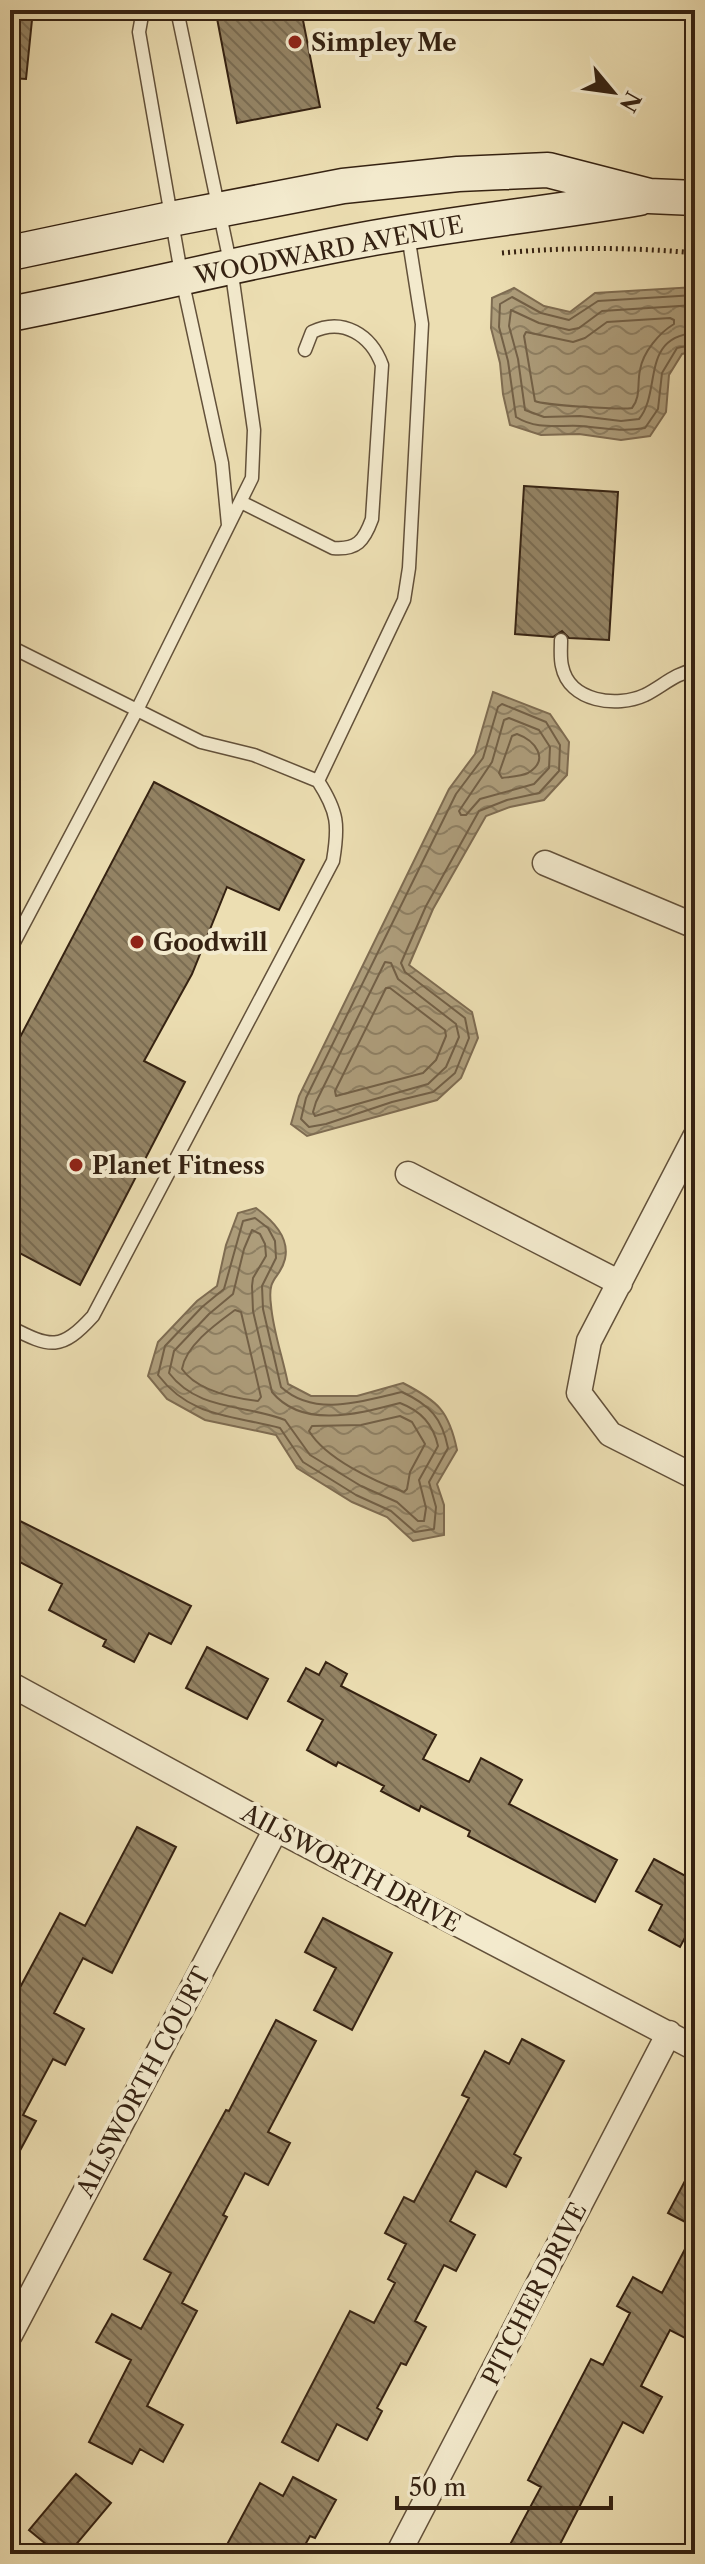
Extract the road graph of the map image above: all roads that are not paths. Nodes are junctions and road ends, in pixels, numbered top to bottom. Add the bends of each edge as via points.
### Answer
1 (143, 10) edge
2 (177, 10) edge
3 (649, 196) junction
4 (695, 198) edge
5 (219, 211) junction
6 (171, 219) junction
7 (408, 232) junction
8 (10, 253) edge
9 (231, 267) junction
10 (182, 279) junction
11 (10, 314) edge
12 (305, 350) dead end
13 (241, 502) junction
14 (229, 529) junction
15 (561, 640) dead end
16 (10, 649) edge
17 (695, 670) edge
18 (137, 710) junction
19 (318, 781) junction
20 (545, 863) dead end
21 (695, 926) edge
22 (10, 950) edge
23 (695, 1137) edge
24 (408, 1174) dead end
25 (620, 1283) junction
26 (10, 1327) edge
27 (695, 1477) edge
28 (10, 1684) edge
29 (276, 1829) junction
30 (669, 2033) junction
31 (695, 2048) edge
32 (10, 2335) edge
33 (398, 2554) edge

1 - 6 lane via 139,32
2 - 5 lane
3 - 4 main road, WOODWARD AVENUE
3 - 5 main road, WOODWARD AVENUE via 548,170 343,186
3 - 7 main road, WOODWARD AVENUE
5 - 6 main road, WOODWARD AVENUE
5 - 9 lane
6 - 8 main road, WOODWARD AVENUE
6 - 10 lane
7 - 9 main road, WOODWARD AVENUE
7 - 19 lane via 422,324 404,600
9 - 10 main road, WOODWARD AVENUE
9 - 13 lane via 254,430 252,478
10 - 11 main road, WOODWARD AVENUE
10 - 14 lane via 222,463
12 - 13 lane via 312,332 344,326 376,348 382,365 368,532 348,549 333,548
13 - 14 lane
14 - 18 lane
15 - 17 lane via 562,668 569,680 583,695 612,702 643,696 680,672
16 - 18 lane
18 - 19 lane via 201,742 254,755
18 - 22 lane
19 - 26 lane via 334,805 333,861 93,1316 76,1335 57,1344
20 - 21 street
23 - 25 street
24 - 25 street
25 - 27 street via 589,1341 579,1393 610,1434
28 - 29 street, AILSWORTH DRIVE
29 - 30 street, AILSWORTH DRIVE
29 - 32 street, AILSWORTH COURT
30 - 31 street, AILSWORTH DRIVE
30 - 33 street, PITCHER DRIVE

